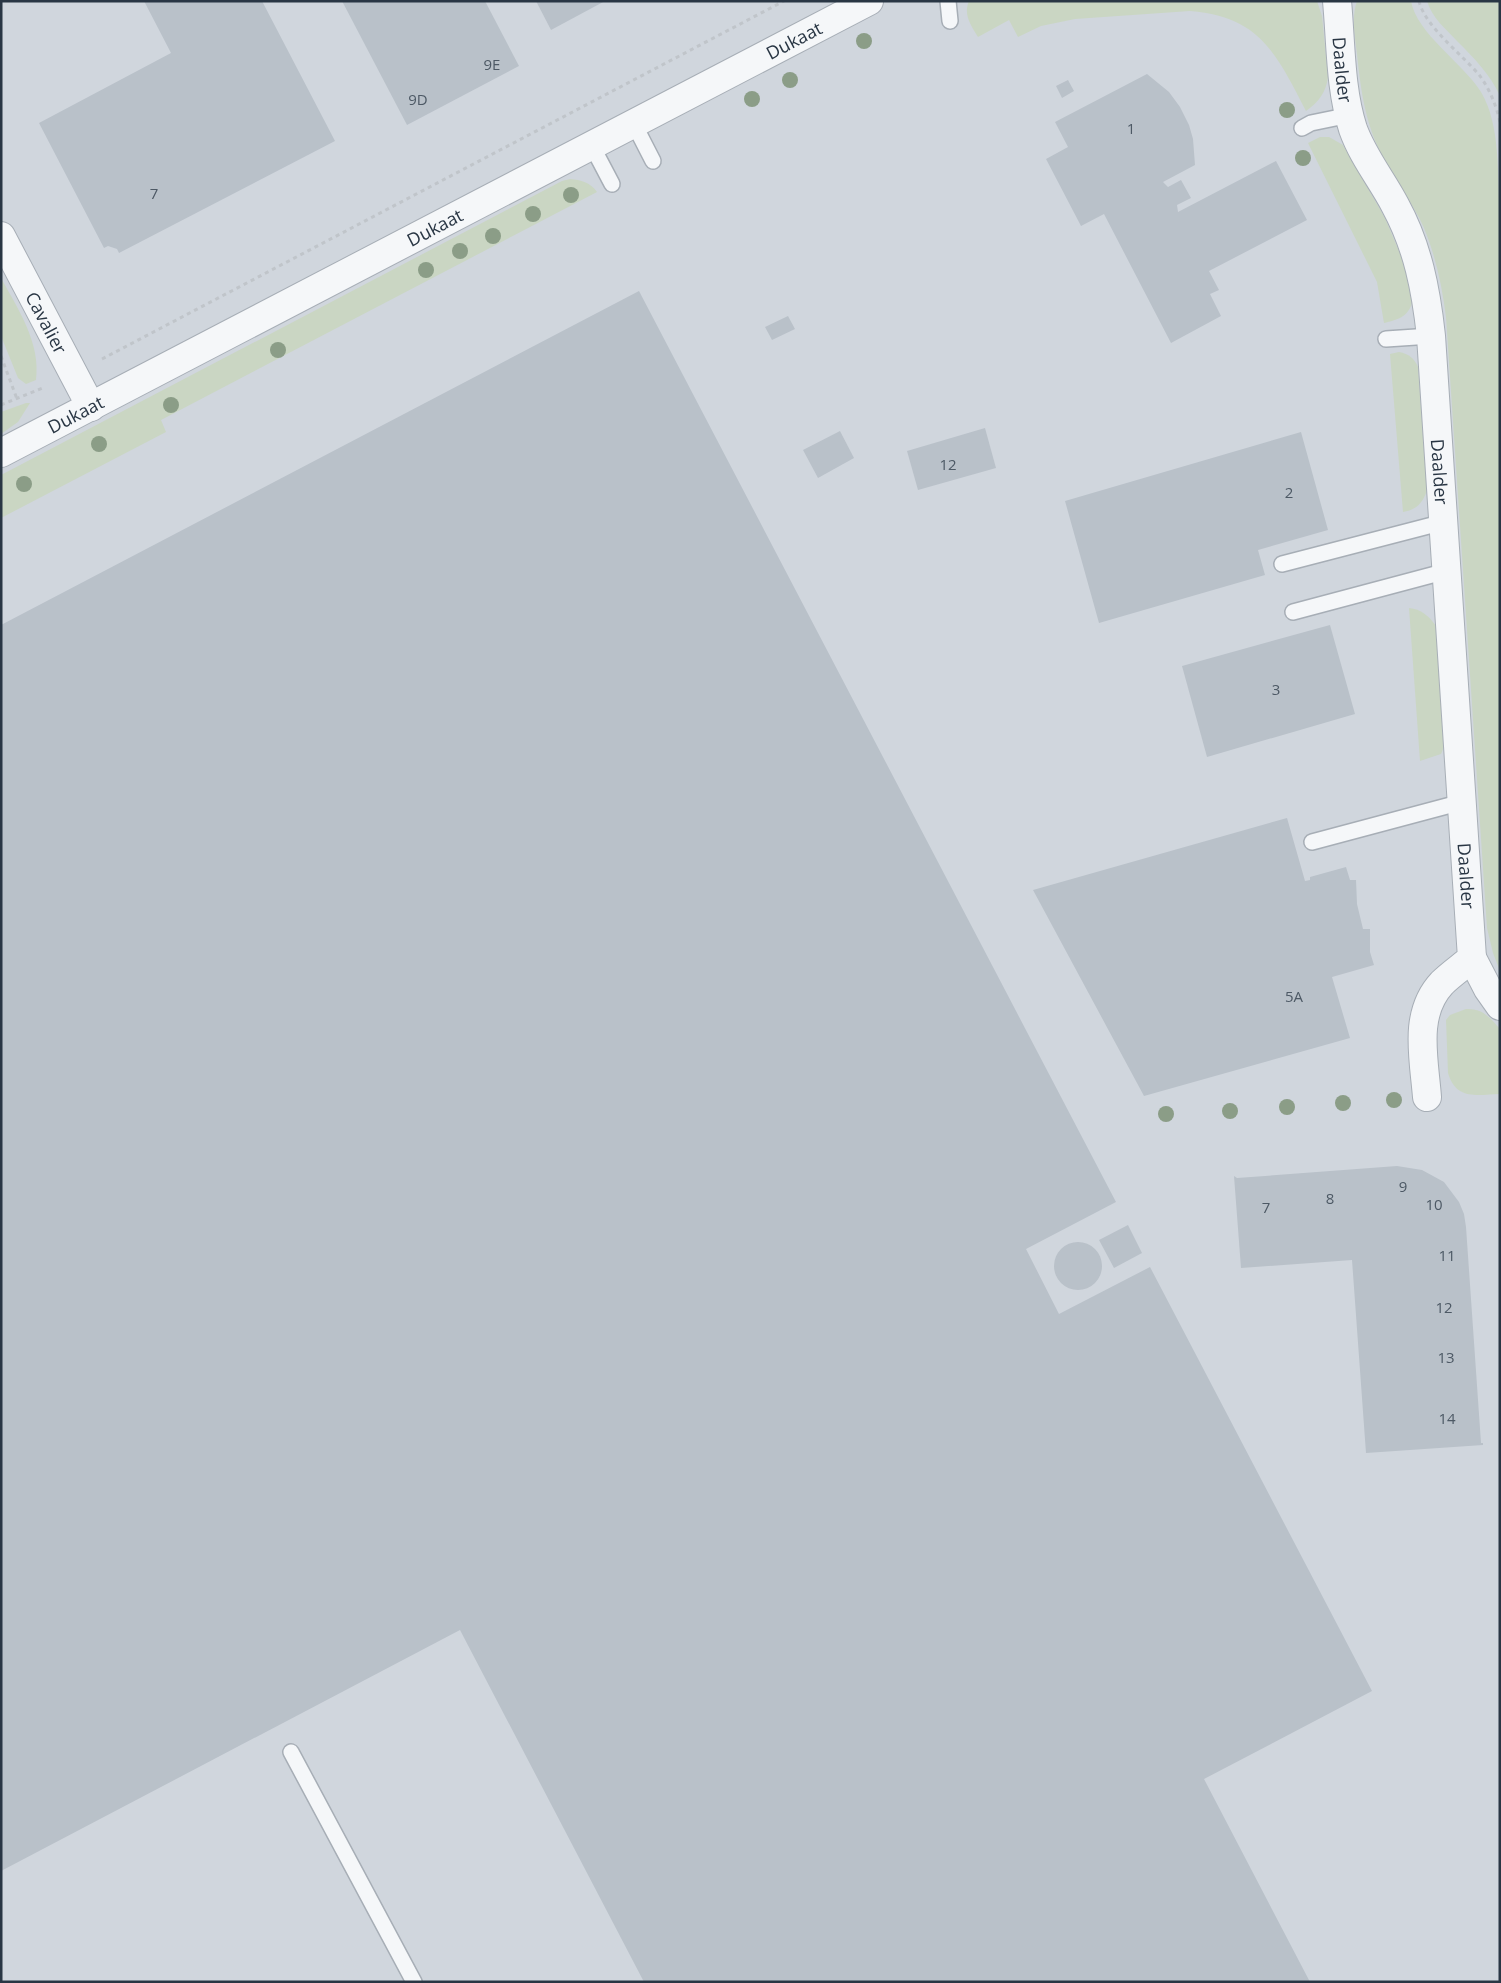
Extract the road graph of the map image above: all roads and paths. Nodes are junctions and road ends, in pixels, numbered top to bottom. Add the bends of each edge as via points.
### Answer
1 (784, 1) edge
2 (869, 1) edge
3 (948, 1) edge
4 (1337, 1) edge
5 (1419, 1) edge
6 (950, 22) dead end
7 (1350, 115) junction
8 (1500, 122) edge
9 (634, 124) junction
10 (1302, 128) dead end
11 (592, 146) junction
12 (653, 161) dead end
13 (612, 184) dead end
14 (1, 236) edge
15 (1431, 336) junction
16 (1386, 339) dead end
17 (1, 356) edge
18 (102, 359) dead end
19 (38, 390) dead end
20 (17, 399) junction
21 (1, 405) edge
22 (91, 407) junction
23 (1, 453) edge
24 (1444, 522) junction
25 (1282, 564) dead end
26 (1447, 571) junction
27 (1293, 612) dead end
28 (1462, 802) junction
29 (1312, 842) dead end
30 (1472, 958) junction
31 (1500, 1006) edge
32 (1427, 1096) dead end
33 (291, 1752) dead end
34 (414, 1982) edge

1 - 18 path
2 - 9 street, Dukaat
3 - 6 lane
4 - 7 street, Daalder
5 - 8 path via 1431,23 1480,77 1496,106
7 - 10 lane
7 - 15 street, Daalder via 1358,141 1410,235 1421,268
9 - 11 street, Dukaat
9 - 12 lane
11 - 13 lane
11 - 22 street, Dukaat
14 - 22 street, Cavalier
15 - 16 lane
15 - 24 street, Daalder
17 - 20 path
19 - 20 path
20 - 21 path
22 - 23 street, Dukaat
24 - 25 lane
24 - 26 street, Daalder
26 - 27 lane
26 - 28 street, Daalder
28 - 29 lane
28 - 30 street, Daalder
30 - 31 street, Daalder
30 - 32 street via 1443,982 1431,998 1424,1017
33 - 34 lane

